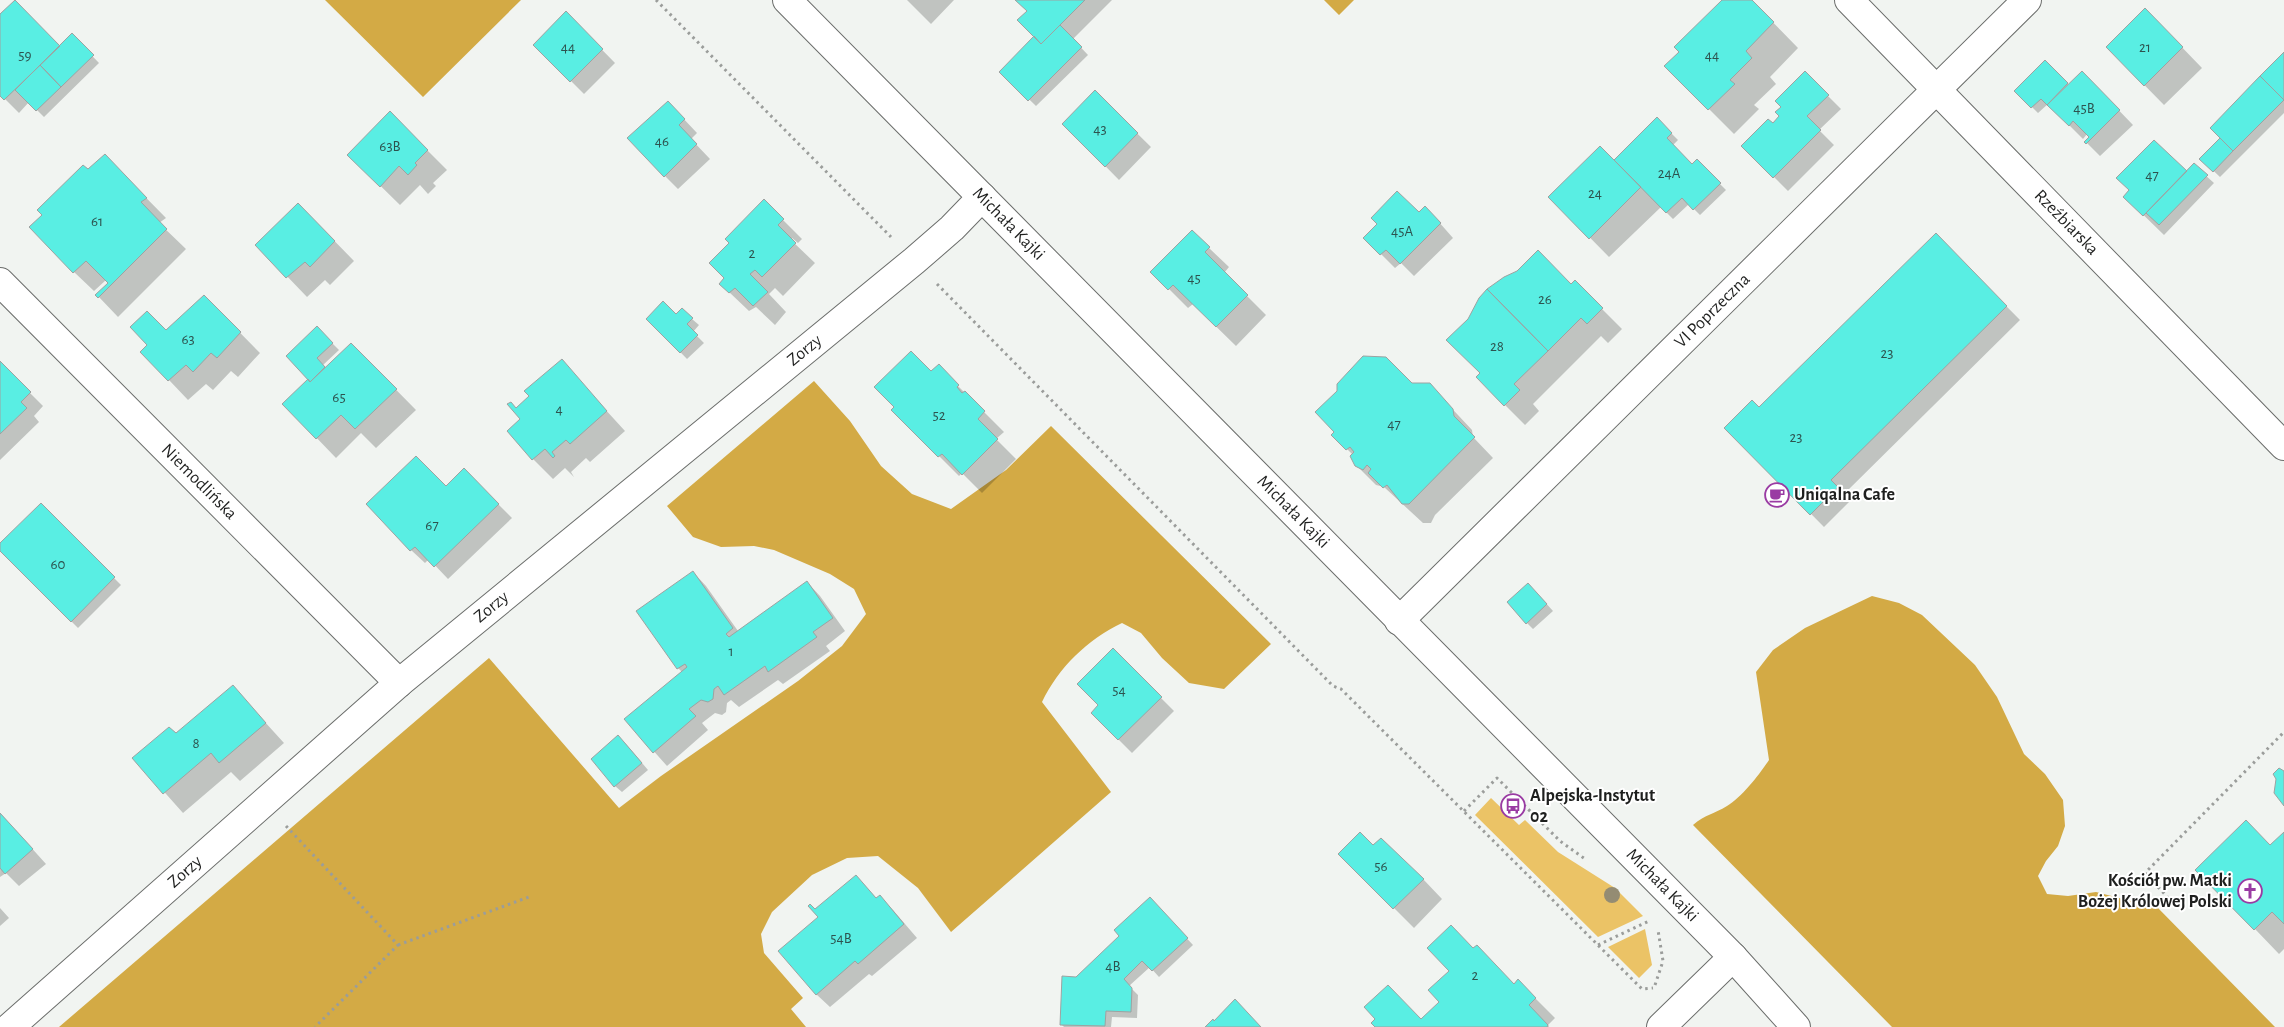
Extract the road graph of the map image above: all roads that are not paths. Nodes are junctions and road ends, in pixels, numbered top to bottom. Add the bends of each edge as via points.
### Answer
1 (787, 0) edge
2 (1850, 0) edge
3 (2027, 0) edge
4 (1937, 88) junction
5 (982, 197) junction
6 (0, 282) edge
7 (2284, 446) edge
8 (1399, 621) junction
9 (399, 682) junction
10 (1733, 958) junction
11 (1669, 1019) edge
12 (10, 1027) edge
13 (1796, 1027) edge

1 - 5 street, Michała Kajki
2 - 4 street, Rzeźbiarska
3 - 4 street, VI Poprzeczna
4 - 7 street, Rzeźbiarska
4 - 8 street, VI Poprzeczna
5 - 8 street, Michała Kajki
5 - 9 street, Zorzy via 914,260
6 - 9 street, Niemodlińska
8 - 10 street, Michała Kajki
9 - 12 street, Zorzy
10 - 11 street
10 - 13 street, Michała Kajki

